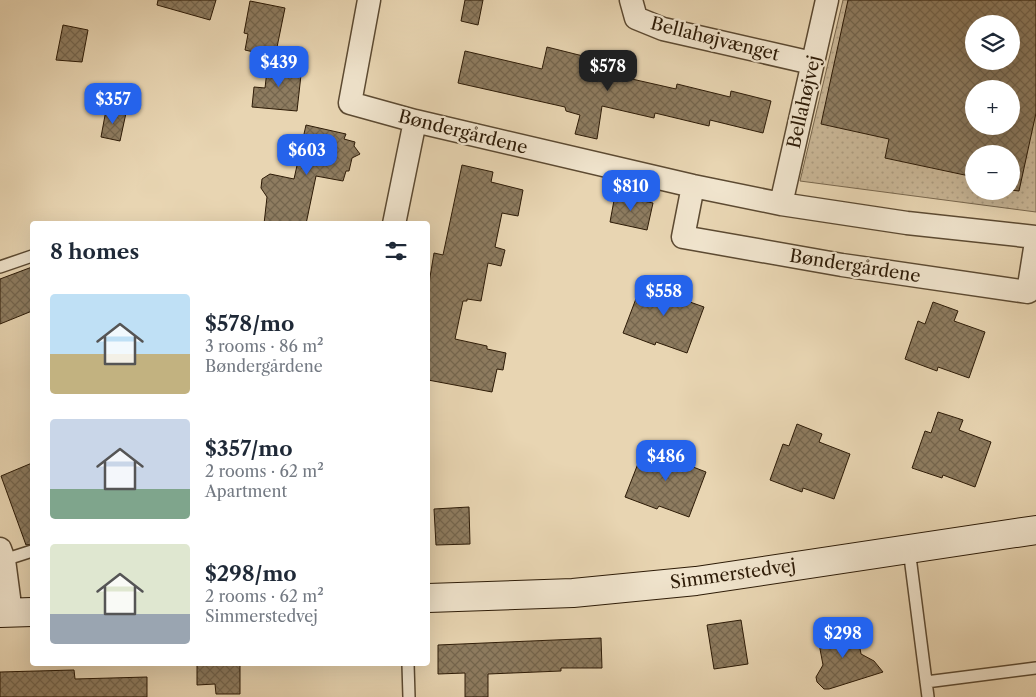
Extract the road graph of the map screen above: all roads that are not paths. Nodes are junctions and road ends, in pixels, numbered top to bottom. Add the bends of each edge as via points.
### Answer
1 (370, 0) edge
2 (630, 0) edge
3 (826, 0) edge
4 (812, 63) junction
5 (415, 121) junction
6 (693, 186) junction
7 (781, 204) junction
8 (395, 221) edge
9 (1036, 237) edge
10 (1036, 242) edge
11 (30, 257) edge
12 (0, 267) edge
13 (1036, 530) edge
14 (909, 548) junction
15 (30, 551) edge
16 (2, 555) edge
17 (430, 598) edge
18 (15, 612) edge
19 (408, 666) edge
20 (1036, 668) edge
21 (926, 682) junction
22 (409, 697) edge
23 (928, 697) edge

1 - 5 street, Bøndergårdene via 350,103
2 - 4 street, Bellahøjvænget via 636,18 663,29
3 - 4 street, Bellahøjvej
4 - 7 street, Bellahøjvej
5 - 6 street, Bøndergårdene
5 - 8 street
6 - 7 street, Bøndergårdene
6 - 10 street, Bøndergårdene via 682,237 842,265 1028,292
7 - 9 street, Bøndergårdene via 907,223
11 - 12 lane
13 - 14 street, Simmerstedvej
14 - 17 street, Simmerstedvej via 696,581 573,593
14 - 21 lane
15 - 16 lane
16 - 18 street
19 - 22 lane
20 - 21 lane
21 - 23 lane

